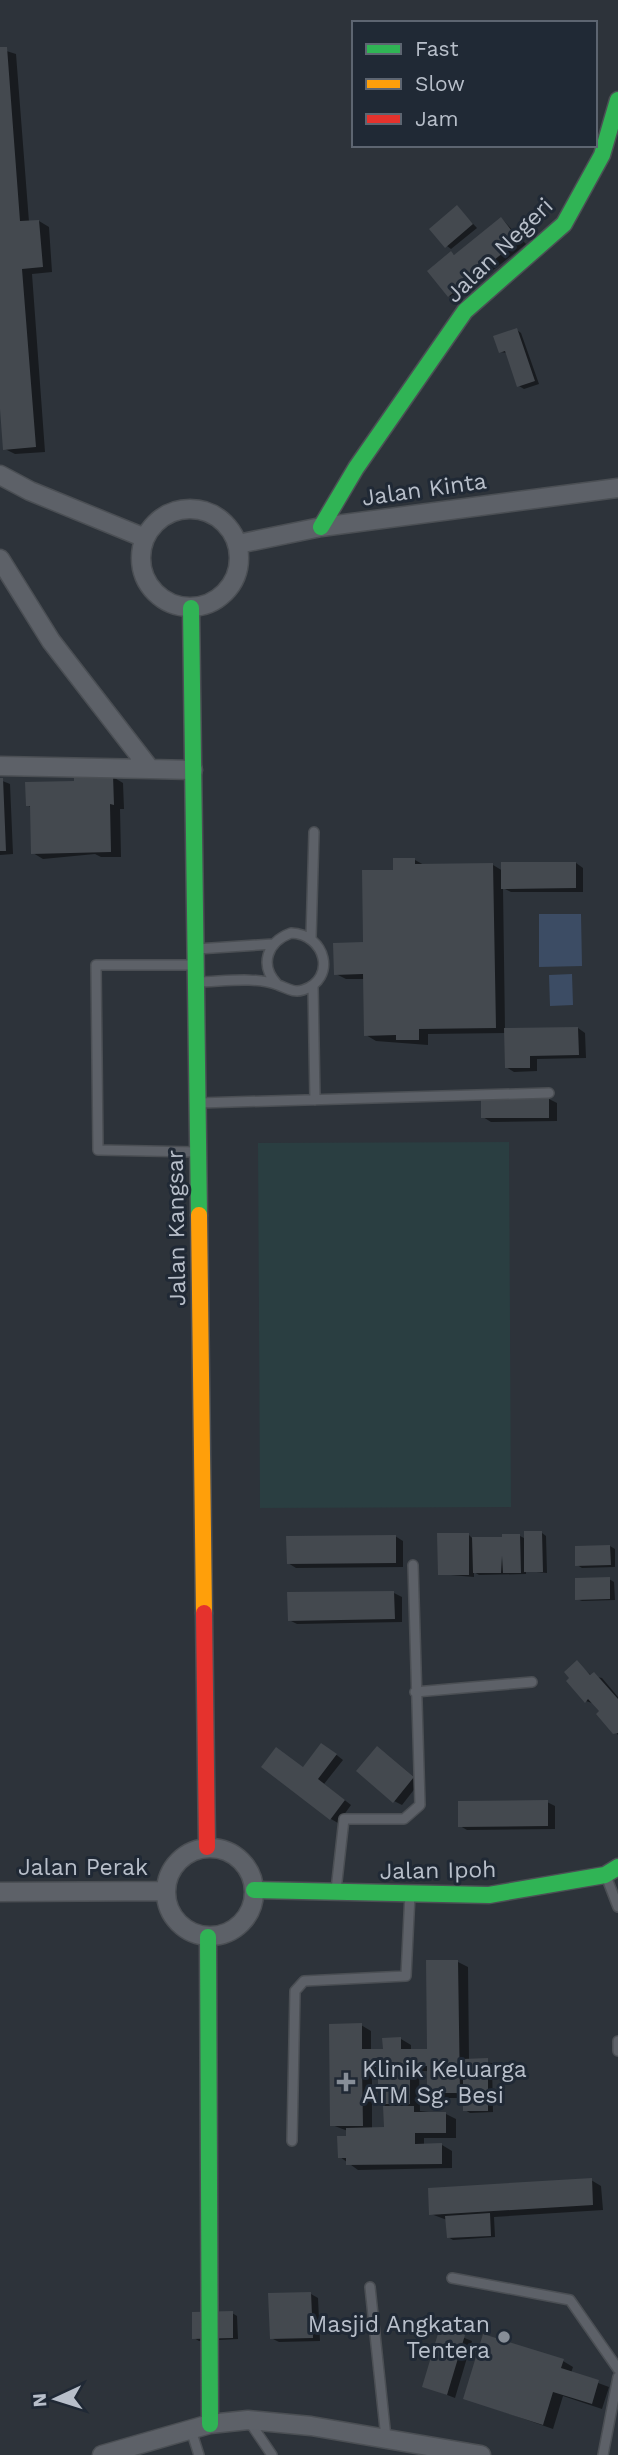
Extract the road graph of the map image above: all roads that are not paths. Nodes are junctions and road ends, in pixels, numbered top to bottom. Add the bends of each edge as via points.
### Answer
1 (618, 100) edge
2 (0, 475) edge
3 (618, 488) edge
4 (321, 527) junction
5 (145, 538) junction
6 (238, 544) junction
7 (0, 559) edge
8 (191, 608) junction
9 (0, 766) edge
10 (150, 769) junction
11 (193, 770) junction
12 (314, 832) dead end
13 (311, 938) junction
14 (273, 944) junction
15 (195, 957) junction
16 (195, 982) junction
17 (277, 984) junction
18 (313, 985) junction
19 (549, 1093) dead end
20 (315, 1100) junction
21 (197, 1103) junction
22 (198, 1152) junction
23 (414, 1564) dead end
24 (532, 1682) dead end
25 (415, 1692) junction
26 (207, 1847) junction
27 (611, 1871) edge
28 (254, 1890) junction
29 (166, 1891) junction
30 (0, 1892) edge
31 (335, 1892) junction
32 (410, 1894) junction
33 (618, 1907) edge
34 (208, 1937) junction
35 (618, 2041) edge
36 (618, 2050) edge
37 (292, 2141) dead end
38 (452, 2278) dead end
39 (370, 2287) dead end
40 (618, 2369) edge
41 (618, 2378) edge
42 (248, 2420) junction
43 (210, 2424) junction
44 (191, 2430) junction
45 (386, 2438) junction
46 (424, 2450) edge
47 (102, 2455) edge
48 (199, 2455) edge
49 (272, 2455) edge
50 (481, 2455) edge
51 (603, 2455) edge

1 - 4 street, Jalan Negeri via 602,155 564,224 465,311 356,467
2 - 5 street
3 - 4 street, Jalan Kinta
4 - 6 street, Jalan Kinta
5 - 6 street via 154,523 173,510 195,508 216,515 229,526
5 - 8 street via 142,571 149,586 174,605
6 - 8 street via 240,561 232,586 220,598
7 - 10 street via 51,641
8 - 11 street, Jalan Kangsar
9 - 10 street
10 - 11 street
11 - 15 street, Jalan Kangsar
12 - 13 lane
13 - 14 lane via 291,933
13 - 18 lane via 324,961
14 - 15 lane
14 - 17 lane via 266,961
15 - 16 street, Jalan Kangsar
15 - 22 lane via 96,965 98,1150
16 - 17 lane
16 - 21 street, Jalan Kangsar
17 - 18 lane via 295,991
18 - 20 lane
19 - 20 lane
20 - 21 lane
21 - 22 street, Jalan Kangsar
22 - 26 street, Jalan Kangsar
23 - 25 lane
24 - 25 lane
25 - 31 lane via 420,1805 404,1819 344,1819
26 - 28 street via 242,1861
26 - 29 street via 172,1866
27 - 32 street, Jalan Ipoh via 489,1895
27 - 33 lane
28 - 31 street, Jalan Ipoh
28 - 34 street via 248,1915 239,1926
29 - 30 street, Jalan Perak
29 - 34 street via 180,1924
31 - 32 street, Jalan Ipoh
32 - 37 lane via 406,1976 304,1981 295,1991
34 - 43 street
35 - 36 lane
38 - 40 lane via 570,2300
39 - 45 lane
41 - 51 lane
42 - 43 street
42 - 45 street
42 - 49 lane
43 - 44 street
44 - 47 street
44 - 48 lane
45 - 46 street
46 - 50 street

